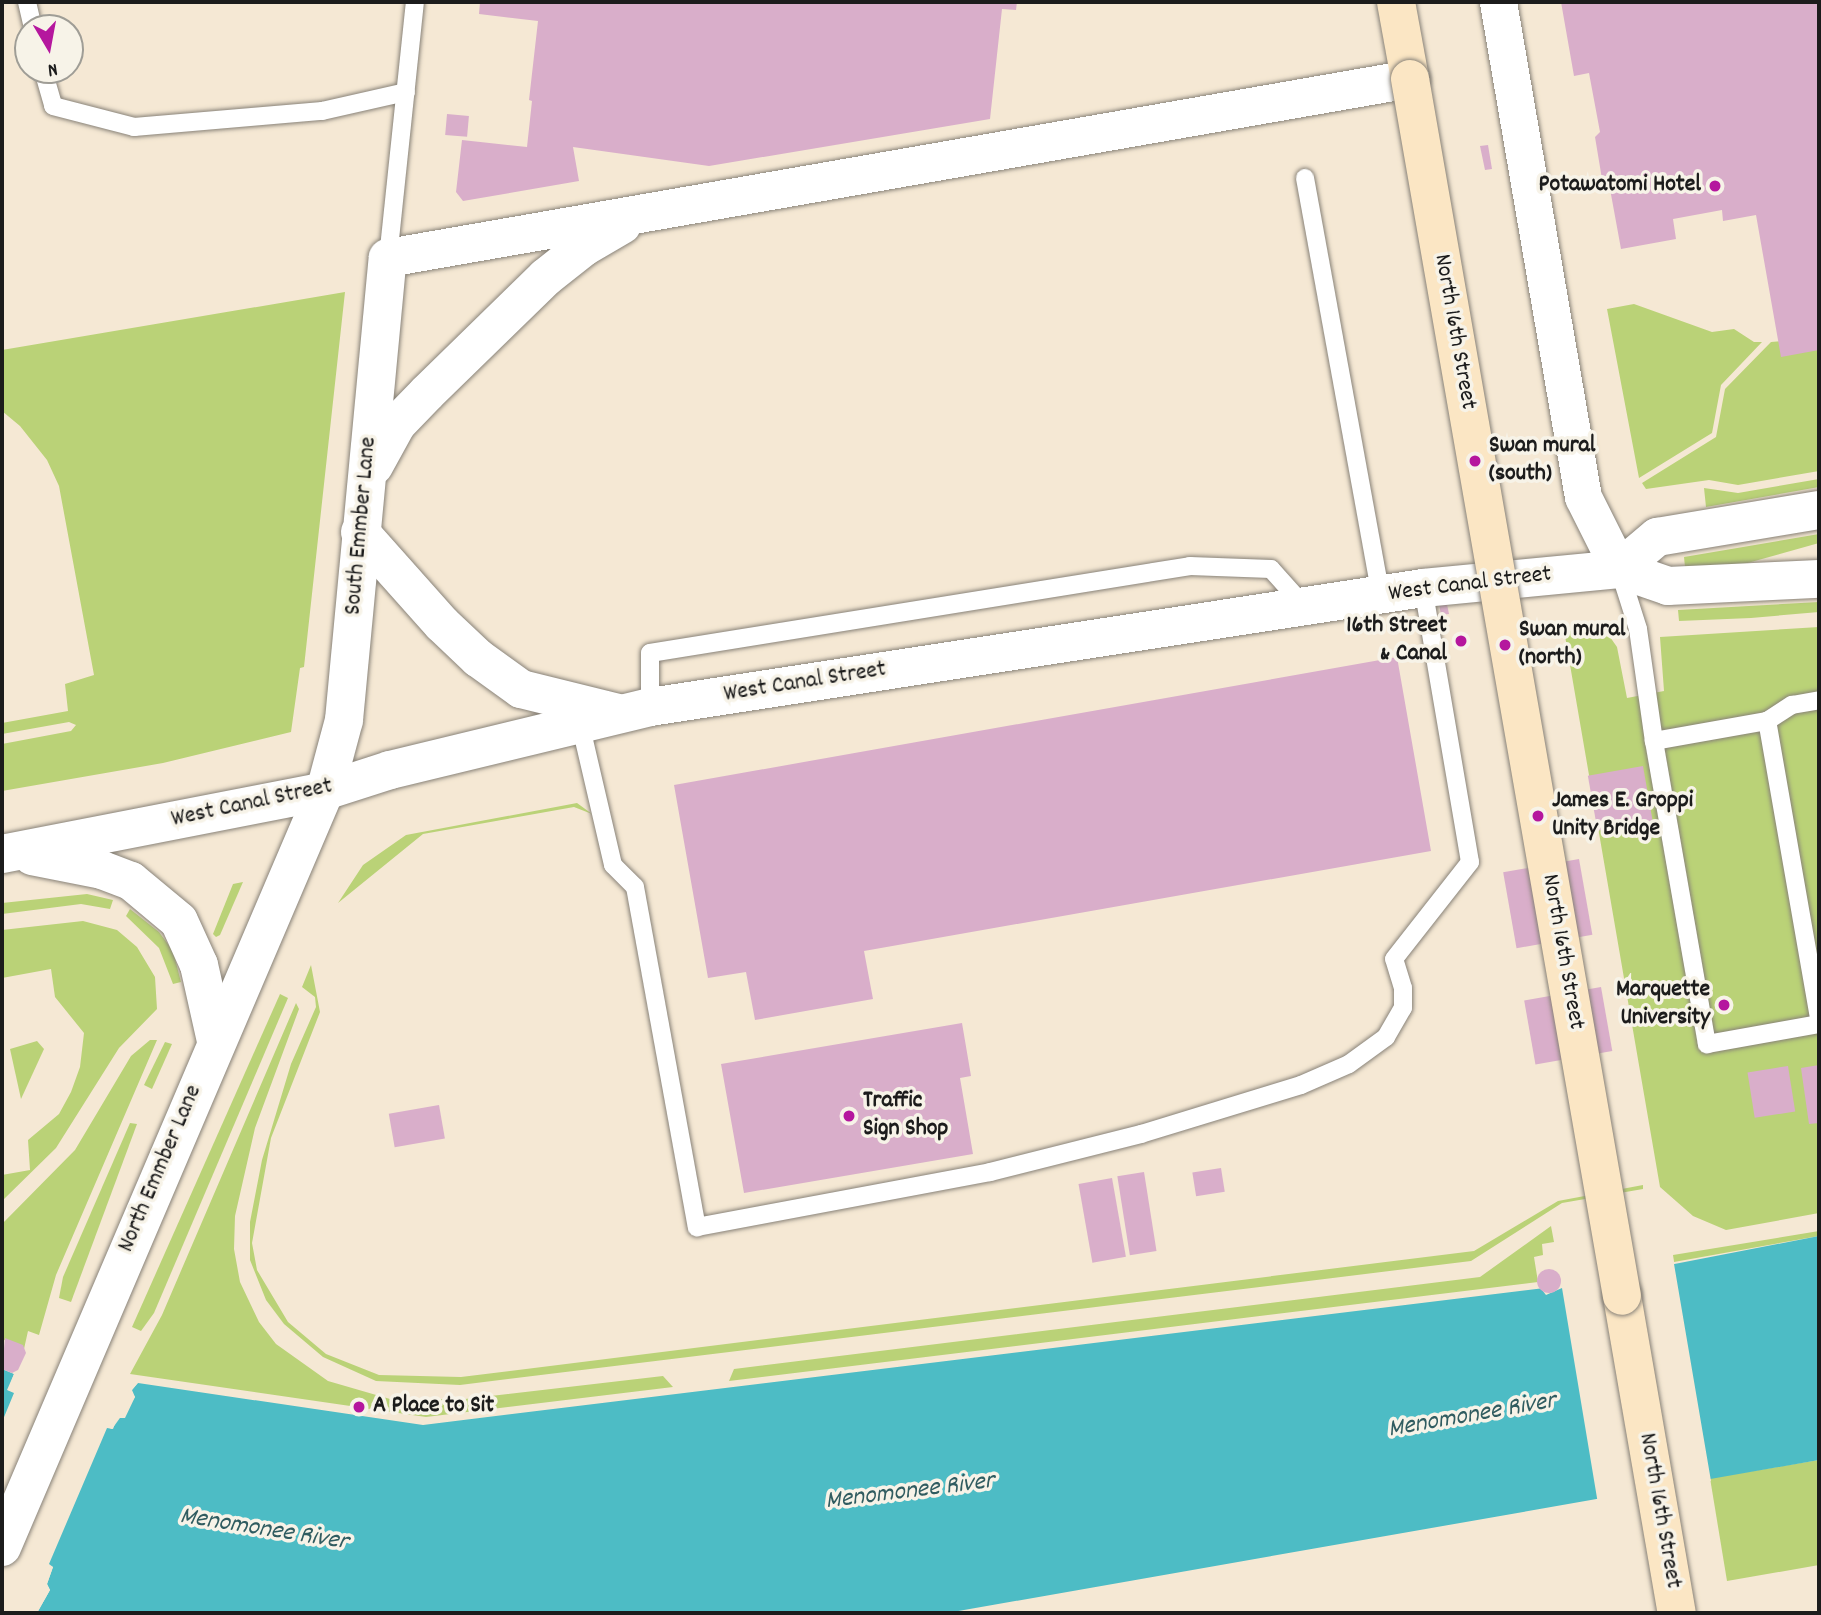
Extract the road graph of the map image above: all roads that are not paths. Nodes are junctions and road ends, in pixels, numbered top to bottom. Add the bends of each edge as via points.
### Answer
1 (415, 2) edge
2 (1396, 2) edge
3 (1498, 2) edge
4 (1410, 79) junction
5 (46, 84) edge
6 (405, 92) junction
7 (1305, 178) dead end
8 (639, 215) junction
9 (388, 258) junction
10 (366, 480) junction
11 (1819, 510) edge
12 (360, 533) junction
13 (1619, 569) junction
14 (1819, 579) edge
15 (1423, 588) junction
16 (1381, 595) junction
17 (1304, 607) junction
18 (1819, 700) edge
19 (635, 711) junction
20 (1767, 721) junction
21 (580, 723) junction
22 (1654, 741) junction
23 (325, 791) junction
24 (6, 853) edge
25 (1819, 1018) edge
26 (1819, 1024) edge
27 (216, 1041) junction
28 (2, 1547) edge
29 (1677, 1613) edge

1 - 6 lane
2 - 4 main road, North 16th Street
3 - 13 street via 1583,497
4 - 8 street
4 - 29 main road, North 16th Street, bridge
5 - 6 lane via 52,106 134,127 321,111
6 - 9 lane
7 - 16 lane
8 - 9 street
8 - 10 street via 583,247 546,277 397,424
9 - 10 street, South Emmber Lane
10 - 12 street, South Emmber Lane
11 - 13 street via 1657,537
12 - 19 street via 421,603 478,658 521,689
12 - 23 street, South Emmber Lane via 344,720
13 - 14 street, West Canal Street via 1668,586
13 - 15 street, West Canal Street
13 - 22 lane via 1638,629
15 - 16 street, West Canal Street
15 - 21 lane via 1471,862 1394,959 1403,988 1403,1008 1385,1037 1349,1064 1301,1085 1141,1134 990,1172 697,1227 635,887 613,865
16 - 17 street, West Canal Street
17 - 19 street, West Canal Street
17 - 19 lane via 1271,569 1190,566 650,653
18 - 20 lane via 1792,705
19 - 21 street, West Canal Street
20 - 22 lane
20 - 25 lane
21 - 23 street, West Canal Street via 390,770
22 - 26 lane via 1707,1044
23 - 24 street, West Canal Street
23 - 27 street, North Emmber Lane
24 - 27 street via 102,870 153,896 179,921 191,945
27 - 28 street, North Emmber Lane

